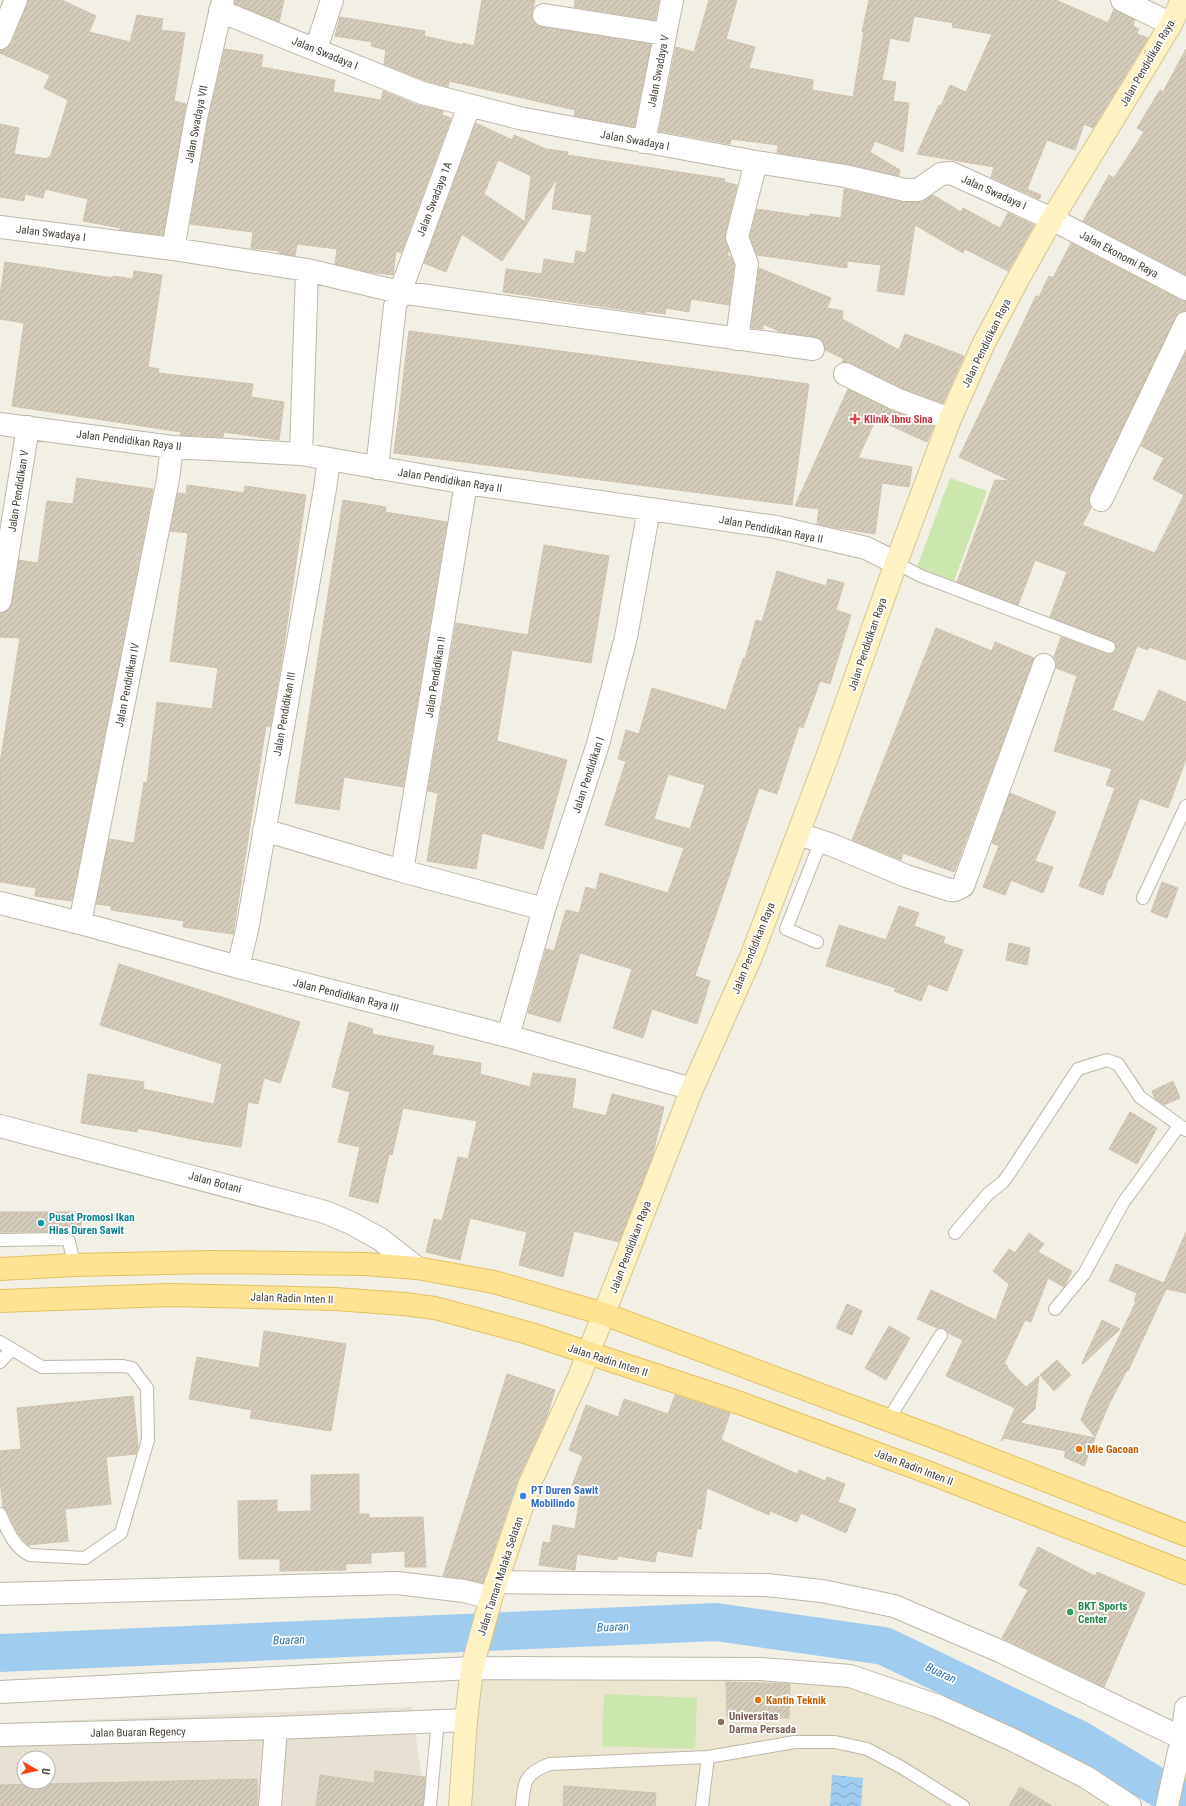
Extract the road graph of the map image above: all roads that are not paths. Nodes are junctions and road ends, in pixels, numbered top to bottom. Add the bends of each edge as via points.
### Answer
1 (16, 0) edge
2 (332, 0) edge
3 (672, 0) edge
4 (1122, 0) edge
5 (1182, 0) edge
6 (222, 6) edge
7 (544, 15) dead end
8 (1171, 24) junction
9 (665, 34) junction
10 (0, 38) edge
11 (316, 49) junction
12 (469, 106) junction
13 (644, 142) junction
14 (756, 162) junction
15 (1052, 218) junction
16 (0, 227) edge
17 (173, 249) junction
18 (307, 270) junction
19 (1186, 289) edge
20 (399, 292) junction
21 (1186, 322) edge
22 (737, 339) junction
23 (813, 349) dead end
24 (845, 374) dead end
25 (950, 419) junction
26 (0, 424) edge
27 (28, 427) junction
28 (172, 447) junction
29 (301, 454) junction
30 (328, 459) junction
31 (377, 468) junction
32 (466, 483) junction
33 (1101, 500) dead end
34 (649, 509) junction
35 (896, 562) junction
36 (0, 601) edge
37 (1109, 647) dead end
38 (1044, 665) dead end
39 (1185, 809) edge
40 (264, 830) junction
41 (798, 834) junction
42 (821, 841) junction
43 (402, 871) junction
44 (1143, 898) dead end
45 (0, 903) edge
46 (544, 909) junction
47 (764, 922) junction
48 (80, 923) junction
49 (786, 929) junction
50 (817, 942) dead end
51 (238, 967) junction
52 (508, 1036) junction
53 (692, 1089) junction
54 (0, 1126) edge
55 (1183, 1128) edge
56 (955, 1233) dead end
57 (0, 1240) edge
58 (74, 1265) junction
59 (417, 1268) junction
60 (0, 1269) edge
61 (0, 1301) edge
62 (1055, 1309) dead end
63 (604, 1314) junction
64 (941, 1335) dead end
65 (0, 1342) edge
66 (10, 1350) junction
67 (588, 1354) junction
68 (0, 1362) edge
69 (888, 1420) junction
70 (0, 1514) edge
71 (1186, 1534) edge
72 (1186, 1573) edge
73 (0, 1594) edge
74 (492, 1594) junction
75 (472, 1668) junction
76 (0, 1692) edge
77 (1186, 1708) edge
78 (438, 1720) junction
79 (466, 1720) junction
80 (276, 1728) junction
81 (0, 1735) edge
82 (1182, 1738) junction
83 (708, 1758) junction
84 (270, 1806) edge
85 (430, 1806) edge
86 (460, 1806) edge
87 (522, 1806) edge
88 (702, 1806) edge
89 (963, 1806) edge
90 (1130, 1806) edge
91 (1167, 1806) edge

1 - 10 street
2 - 11 street
3 - 9 street, Jalan Swadaya V
4 - 8 street
5 - 8 street, Jalan Pendidikan Raya
6 - 11 street, Jalan Swadaya I
6 - 17 street, Jalan Swadaya VII via 196,118
7 - 9 street
8 - 15 street, Jalan Pendidikan Raya
9 - 13 street, Jalan Swadaya V
11 - 12 street, Jalan Swadaya I via 422,93
12 - 13 street, Jalan Swadaya I
12 - 20 street, Jalan Swadaya 1A
13 - 14 street, Jalan Swadaya I
14 - 15 street, Jalan Swadaya I via 845,176 905,190 918,190 941,174 951,173
14 - 22 street via 737,237 747,264
15 - 19 street, Jalan Ekonomi Raya
15 - 25 street, Jalan Pendidikan Raya via 983,345
16 - 17 street, Jalan Swadaya I
17 - 18 street, Jalan Swadaya I
18 - 20 street, Jalan Swadaya I
18 - 29 street
20 - 22 street, Jalan Swadaya I
20 - 31 street, Jalan Swadaya 1A via 395,306
21 - 33 street
22 - 23 street, Jalan Swadaya I
24 - 25 street via 896,399
25 - 35 street, Jalan Pendidikan Raya
26 - 27 street, Jalan Pendidikan Raya II
27 - 28 street, Jalan Pendidikan Raya II
27 - 36 street, Jalan Pendidikan V
28 - 29 street, Jalan Pendidikan Raya II
28 - 48 street, Jalan Pendidikan IV via 168,479
29 - 30 street, Jalan Pendidikan Raya II
30 - 31 street, Jalan Pendidikan Raya II
30 - 40 street, Jalan Pendidikan III
31 - 32 street, Jalan Pendidikan Raya II
32 - 34 street, Jalan Pendidikan Raya II
32 - 43 street, Jalan Pendidikan II
34 - 35 street, Jalan Pendidikan Raya II via 776,528 866,548
34 - 46 street, Jalan Pendidikan I via 626,637 598,744
35 - 37 lane via 921,576
35 - 41 street, Jalan Pendidikan Raya
38 - 42 street via 963,886 950,890 906,876
39 - 44 lane
40 - 43 street
40 - 51 street, Jalan Pendidikan III
41 - 42 street
41 - 47 street, Jalan Pendidikan Raya
42 - 49 lane
43 - 46 street
45 - 48 street, Jalan Pendidikan Raya III
46 - 52 street, Jalan Pendidikan I
47 - 49 lane
47 - 53 street, Jalan Pendidikan Raya
48 - 51 street, Jalan Pendidikan Raya III
49 - 50 lane
51 - 52 street, Jalan Pendidikan Raya III
52 - 53 street, Jalan Pendidikan Raya III
53 - 63 street, Jalan Pendidikan Raya
54 - 59 street, Jalan Botani via 325,1212 380,1238
55 - 56 lane via 1140,1097 1118,1064 1113,1061 1107,1060 1078,1069 1009,1174
55 - 62 lane via 1123,1203 1084,1274
57 - 58 lane via 64,1239 69,1241
58 - 59 main road via 212,1262 365,1264
58 - 60 main road
59 - 63 main road via 494,1282
61 - 67 main road, Jalan Radin Inten II via 169,1295 275,1296 404,1304 435,1308 475,1318
63 - 67 street, Jalan Taman Malaka Selatan
63 - 69 main road
64 - 69 lane
65 - 66 lane
66 - 68 lane
66 - 70 lane via 42,1368 132,1368 147,1388 148,1440 121,1533 85,1558 30,1555 21,1550
67 - 72 main road, Jalan Radin Inten II via 755,1408
67 - 74 street, Jalan Taman Malaka Selatan via 530,1482
69 - 71 main road
73 - 74 street via 397,1583
74 - 75 street, Jalan Taman Malaka Selatan
74 - 82 street via 766,1585 822,1591 894,1606 1002,1652
75 - 76 street
75 - 79 street, Jalan Taman Malaka Selatan
75 - 90 street via 760,1668 850,1676 938,1706 1011,1739 1086,1777
77 - 82 street
78 - 79 street, Jalan Buaran Regency
78 - 80 street, Jalan Buaran Regency
78 - 85 lane
79 - 86 street, Jalan Taman Malaka Selatan
80 - 81 street, Jalan Buaran Regency
80 - 84 street
82 - 91 street
83 - 87 lane via 550,1764 536,1769 524,1783
83 - 88 lane
83 - 89 lane via 795,1742 835,1742 867,1749

